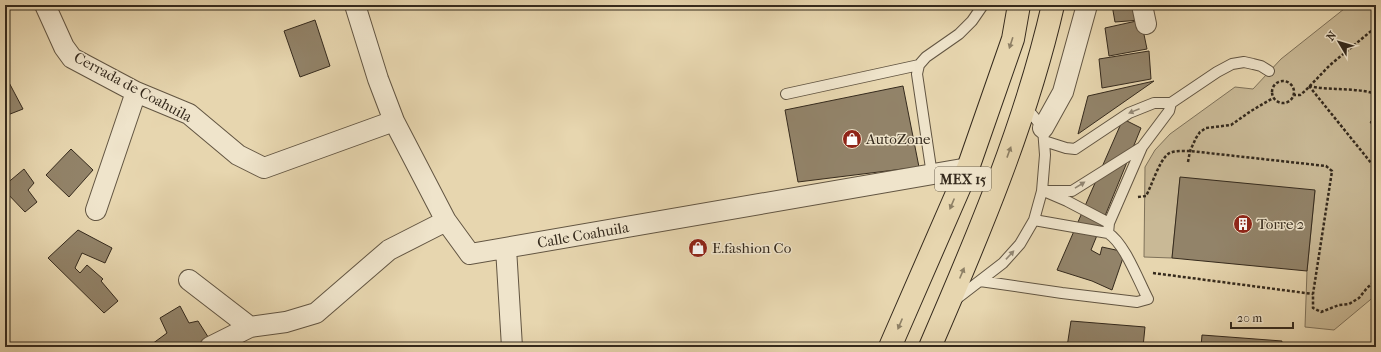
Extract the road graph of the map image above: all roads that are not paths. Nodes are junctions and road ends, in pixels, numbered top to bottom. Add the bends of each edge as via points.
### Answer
1 (45, 5) edge
2 (355, 5) edge
3 (983, 5) edge
4 (1019, 5) edge
5 (1053, 5) edge
6 (1087, 5) edge
7 (919, 65) junction
8 (1269, 71) dead end
9 (136, 92) junction
10 (786, 94) dead end
11 (1171, 103) junction
12 (1025, 106) junction
13 (394, 121) junction
14 (1043, 134) junction
15 (1142, 147) junction
16 (968, 168) junction
17 (932, 175) junction
18 (1042, 190) junction
19 (96, 210) dead end
20 (1034, 220) junction
21 (446, 221) junction
22 (1109, 228) junction
23 (506, 248) junction
24 (189, 280) dead end
25 (980, 281) junction
26 (948, 306) junction
27 (250, 327) junction
28 (210, 347) edge
29 (512, 347) edge
30 (890, 347) edge
31 (930, 347) edge

1 - 9 street, Cerrada de Coahuila via 72,58
2 - 13 street, Calle Coahuila
3 - 7 lane via 959,34 926,57
4 -> 16 main road, MEX 15 via 1013,39
5 - 12 main road, MEX 15
6 - 14 street via 1063,92
7 - 10 lane
7 - 17 lane via 917,74
8 - 11 lane via 1244,62 1232,64
9 - 13 street, Cerrada de Coahuila via 189,114 238,154 264,168
9 - 19 street
11 -> 14 lane via 1154,103 1128,113 1075,149 1066,148
11 - 15 lane via 1169,111
12 - 14 lane
26 -> 12 main road, MEX 15
13 - 21 street, Calle Coahuila
14 - 18 lane via 1046,155
18 -> 15 lane via 1072,190
15 - 22 lane
16 - 17 street, Calle Coahuila
16 -> 30 main road, MEX 15
17 - 23 street, Calle Coahuila
18 - 20 lane
18 - 22 lane via 1068,201
20 - 22 lane
25 -> 20 lane via 1003,263 1020,244
21 - 23 street, Calle Coahuila via 470,254
21 - 27 street via 389,250 316,313 286,322
22 - 25 lane via 1148,299 1137,302
23 - 29 street
24 - 27 street
25 - 26 lane
26 - 31 main road, MEX 15
27 - 28 street

